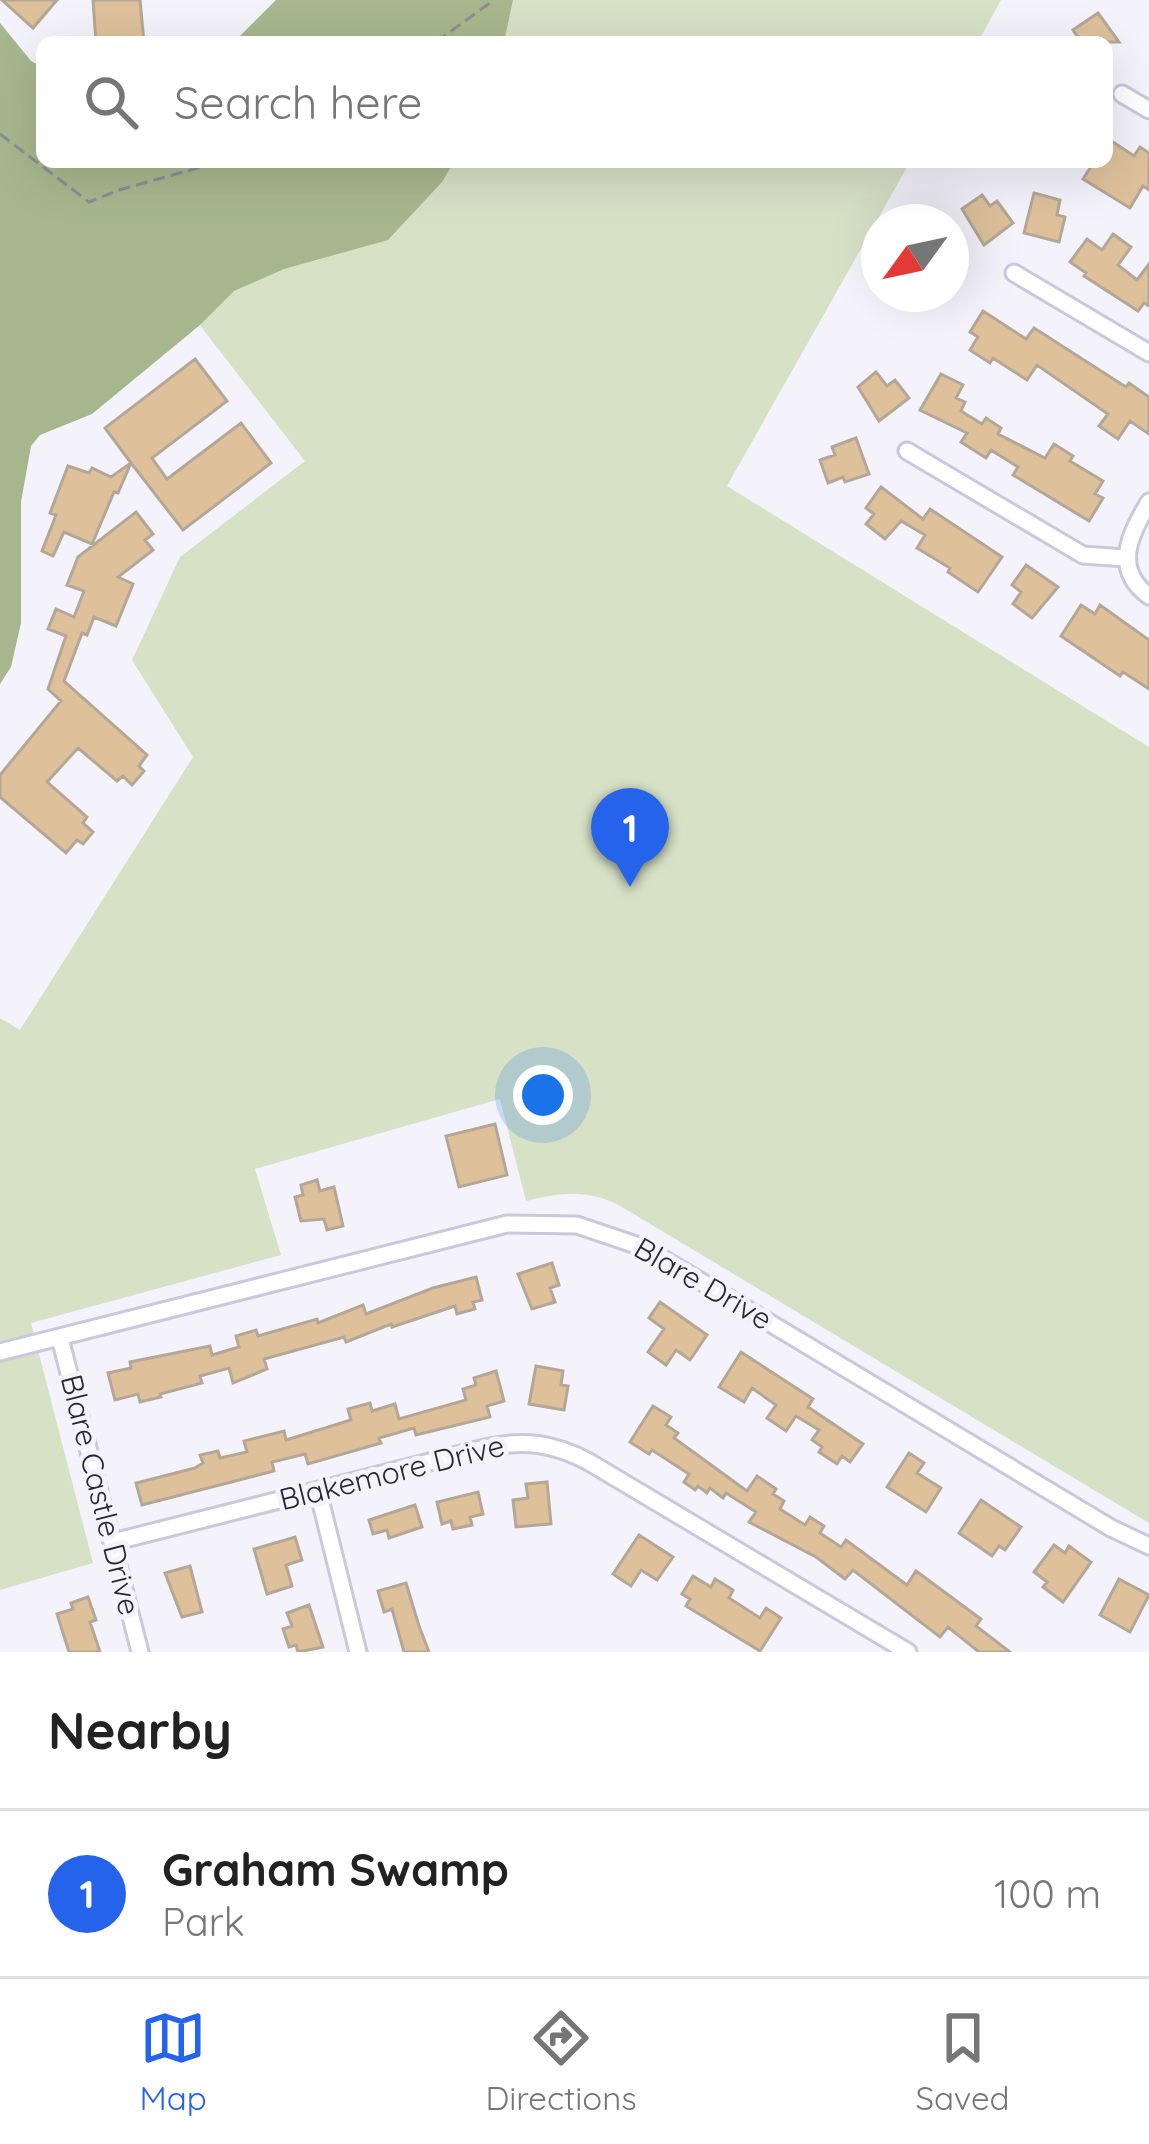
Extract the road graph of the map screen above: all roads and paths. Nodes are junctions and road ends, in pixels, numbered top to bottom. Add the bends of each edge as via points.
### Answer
1 (494, 0) edge
2 (444, 36) edge
3 (1122, 94) dead end
4 (1149, 110) edge
5 (0, 134) edge
6 (36, 162) edge
7 (44, 168) edge
8 (198, 168) edge
9 (1014, 273) dead end
10 (1149, 353) edge
11 (907, 451) dead end
12 (1149, 502) edge
13 (1126, 558) junction
14 (1149, 596) edge
15 (60, 1338) junction
16 (0, 1352) edge
17 (317, 1491) junction
18 (112, 1542) junction
19 (1149, 1546) edge
20 (140, 1652) edge
21 (358, 1652) edge
22 (908, 1652) edge

1 - 2 path
3 - 4 street
5 - 6 path
7 - 8 path via 89,202
9 - 10 street
11 - 13 street via 1082,555
12 - 13 street
13 - 14 street via 1132,580
15 - 16 street, Blare Drive
15 - 18 street, Blare Castle Drive
15 - 19 street, Blare Drive via 506,1224 578,1225 645,1248
17 - 18 street, Blakemore Drive
17 - 21 street
17 - 22 street, Blakemore Drive via 500,1444 550,1445
18 - 20 street, Blare Castle Drive

